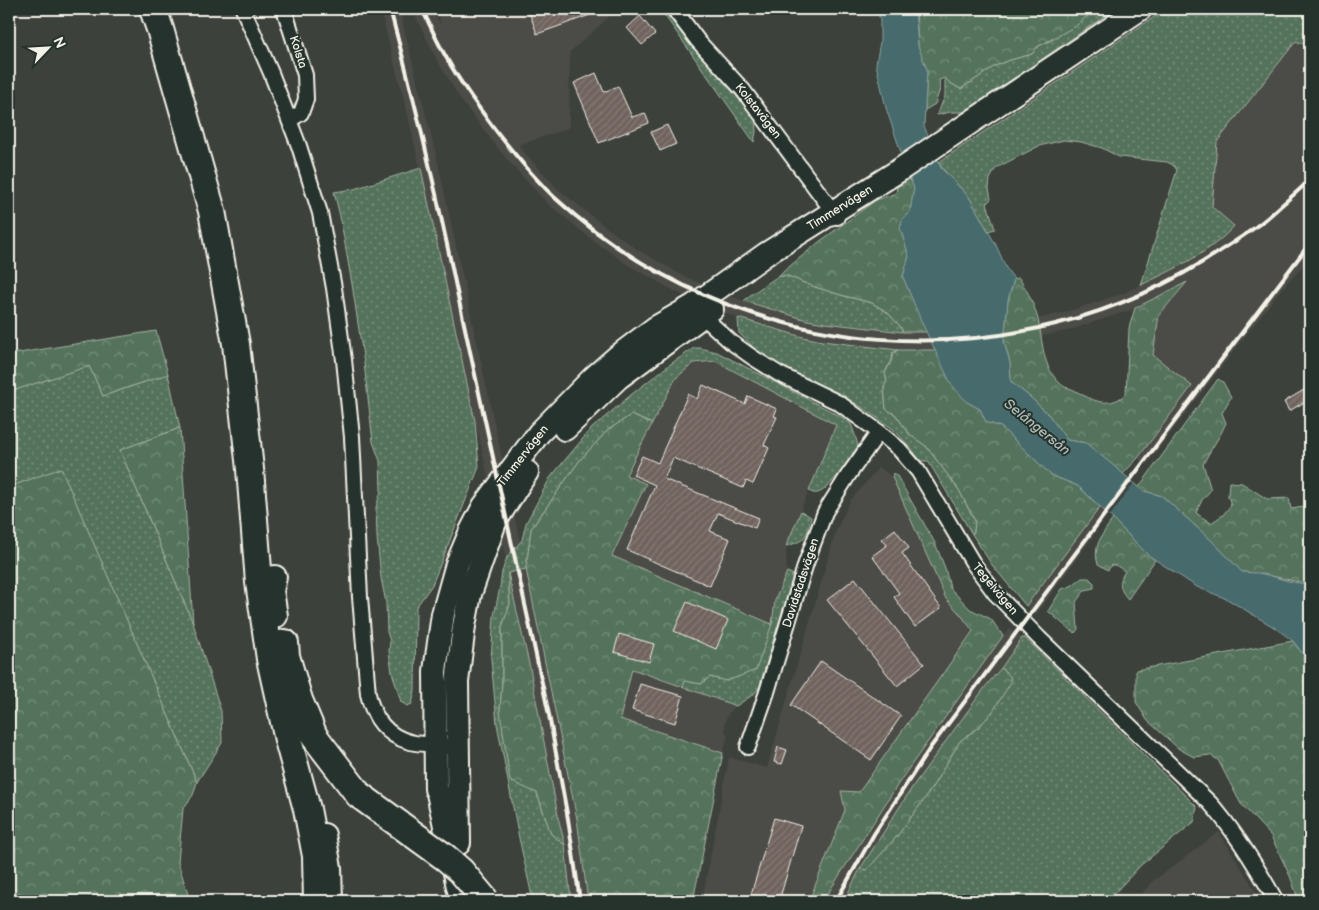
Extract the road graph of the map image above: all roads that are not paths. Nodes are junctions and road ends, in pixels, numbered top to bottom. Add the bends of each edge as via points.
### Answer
1 (153, 9) edge
2 (171, 9) edge
3 (243, 9) edge
4 (284, 9) edge
5 (674, 9) edge
6 (1140, 9) edge
7 (290, 120) junction
8 (835, 214) junction
9 (697, 311) junction
10 (880, 432) junction
11 (275, 577) junction
12 (435, 744) junction
13 (457, 744) junction
14 (748, 747) dead end
15 (436, 789) junction
16 (317, 901) edge
17 (331, 901) edge
18 (445, 901) edge
19 (462, 901) edge
20 (470, 901) edge
21 (486, 901) edge
22 (1276, 901) edge

1 - 16 highway via 214,221 236,344 259,582 270,659 307,809 316,856
2 - 11 highway via 225,197 248,319
3 - 7 street
4 - 7 street, Kolsta via 305,75 306,99 301,113
5 - 8 street, Kolstavägen via 743,90
6 - 8 main road, Timmervägen
7 - 12 street via 320,213 344,360 371,707 383,726 401,739 417,744
8 - 9 main road, Timmervägen via 766,254
9 - 10 street, Tegelvägen via 731,342 779,374 838,403
9 - 12 main road, Timmervägen via 655,328 618,356 540,433 484,506 457,564 443,614 435,671
9 - 13 main road, Timmervägen via 667,343 618,378 555,439 537,459 495,522 470,594 464,626 457,682
10 - 14 street, Davidstadsvägen via 826,512 806,563
10 - 22 street, Tegelvägen via 918,472 995,593 1210,803
11 - 17 main road via 272,590 285,677 321,813 330,868
11 - 21 highway, bridge via 286,656 314,736 359,795 461,871
12 - 13 street
12 - 15 main road, Timmervägen
13 - 20 main road, Timmervägen via 459,844
15 - 18 main road
15 - 19 main road, Timmervägen

